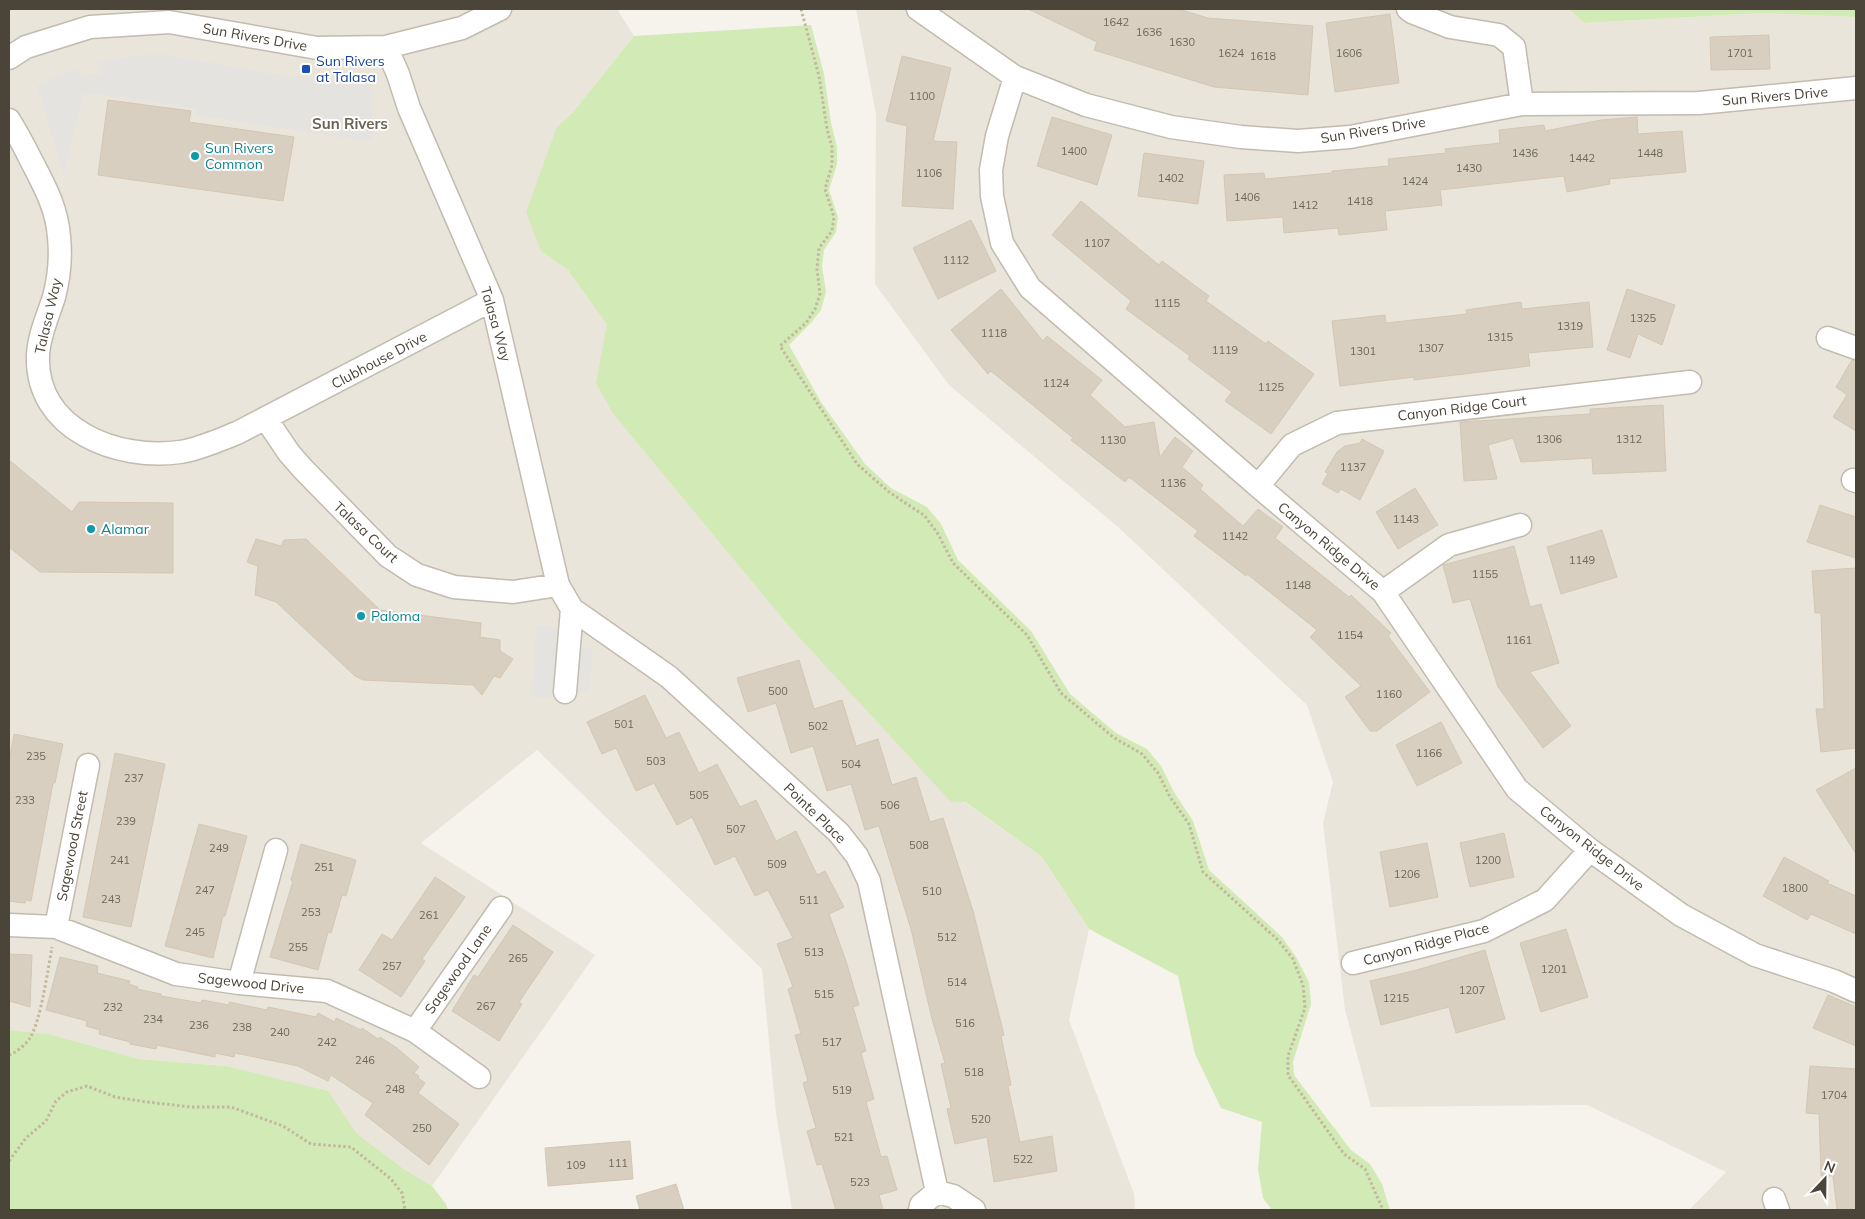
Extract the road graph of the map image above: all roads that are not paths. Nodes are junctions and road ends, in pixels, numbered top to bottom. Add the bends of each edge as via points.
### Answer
1 (500, 9) edge
2 (918, 9) edge
3 (1408, 9) edge
4 (386, 46) junction
5 (9, 58) edge
6 (1016, 77) junction
7 (1856, 88) edge
8 (1522, 104) junction
9 (9, 120) edge
10 (492, 300) junction
11 (1828, 338) dead end
12 (1856, 348) edge
13 (1690, 382) dead end
14 (266, 420) junction
15 (1258, 486) junction
16 (1520, 525) dead end
17 (558, 585) junction
18 (1384, 592) junction
19 (572, 609) junction
20 (564, 692) dead end
21 (88, 765) dead end
22 (276, 850) dead end
23 (1590, 850) junction
24 (501, 908) dead end
25 (9, 925) edge
26 (56, 927) junction
27 (1353, 964) dead end
28 (239, 983) junction
29 (1856, 991) edge
30 (415, 1031) junction
31 (478, 1077) dead end
32 (937, 1192) junction
33 (920, 1210) edge
34 (974, 1210) edge

1 - 4 street, Sun Rivers Drive via 462,28
2 - 6 street, Sun Rivers Drive
3 - 8 street via 1450,27 1499,35 1514,47
4 - 5 street, Sun Rivers Drive via 317,48 169,22 90,27 26,47
4 - 10 street, Talasa Way via 409,108
6 - 8 street, Sun Rivers Drive via 1086,105 1171,127 1241,137 1298,140 1350,137
6 - 15 street, Canyon Ridge Drive via 996,136 991,170 992,196 1002,243 1030,288
7 - 8 street, Sun Rivers Drive via 1699,103
9 - 14 street, Talasa Way via 44,184 58,227 57,281 38,355 45,394 57,412 95,441 145,454 194,449
10 - 14 street, Clubhouse Drive
10 - 17 street, Talasa Way
11 - 12 street
13 - 15 street, Canyon Ridge Court via 1337,423 1292,445
14 - 17 street, Talasa Court via 302,469 388,556 404,568 431,581 454,587 513,592
15 - 18 street, Canyon Ridge Drive
16 - 18 street via 1449,545
17 - 19 street, Pointe Place
18 - 23 street, Canyon Ridge Drive via 1517,789
19 - 20 street
19 - 32 street, Pointe Place via 669,677 839,833 857,856 869,881
21 - 26 street, Sagewood Street
22 - 28 street
23 - 27 street, Canyon Ridge Place via 1545,900 1484,931
23 - 29 street, Canyon Ridge Drive via 1681,916 1747,951
24 - 30 street, Sagewood Lane
25 - 26 street, Sagewood Drive
26 - 28 street, Sagewood Drive via 176,974
28 - 30 street, Sagewood Drive via 327,991
30 - 31 street, Sagewood Drive
32 - 33 street via 921,1205
32 - 34 street via 953,1196

